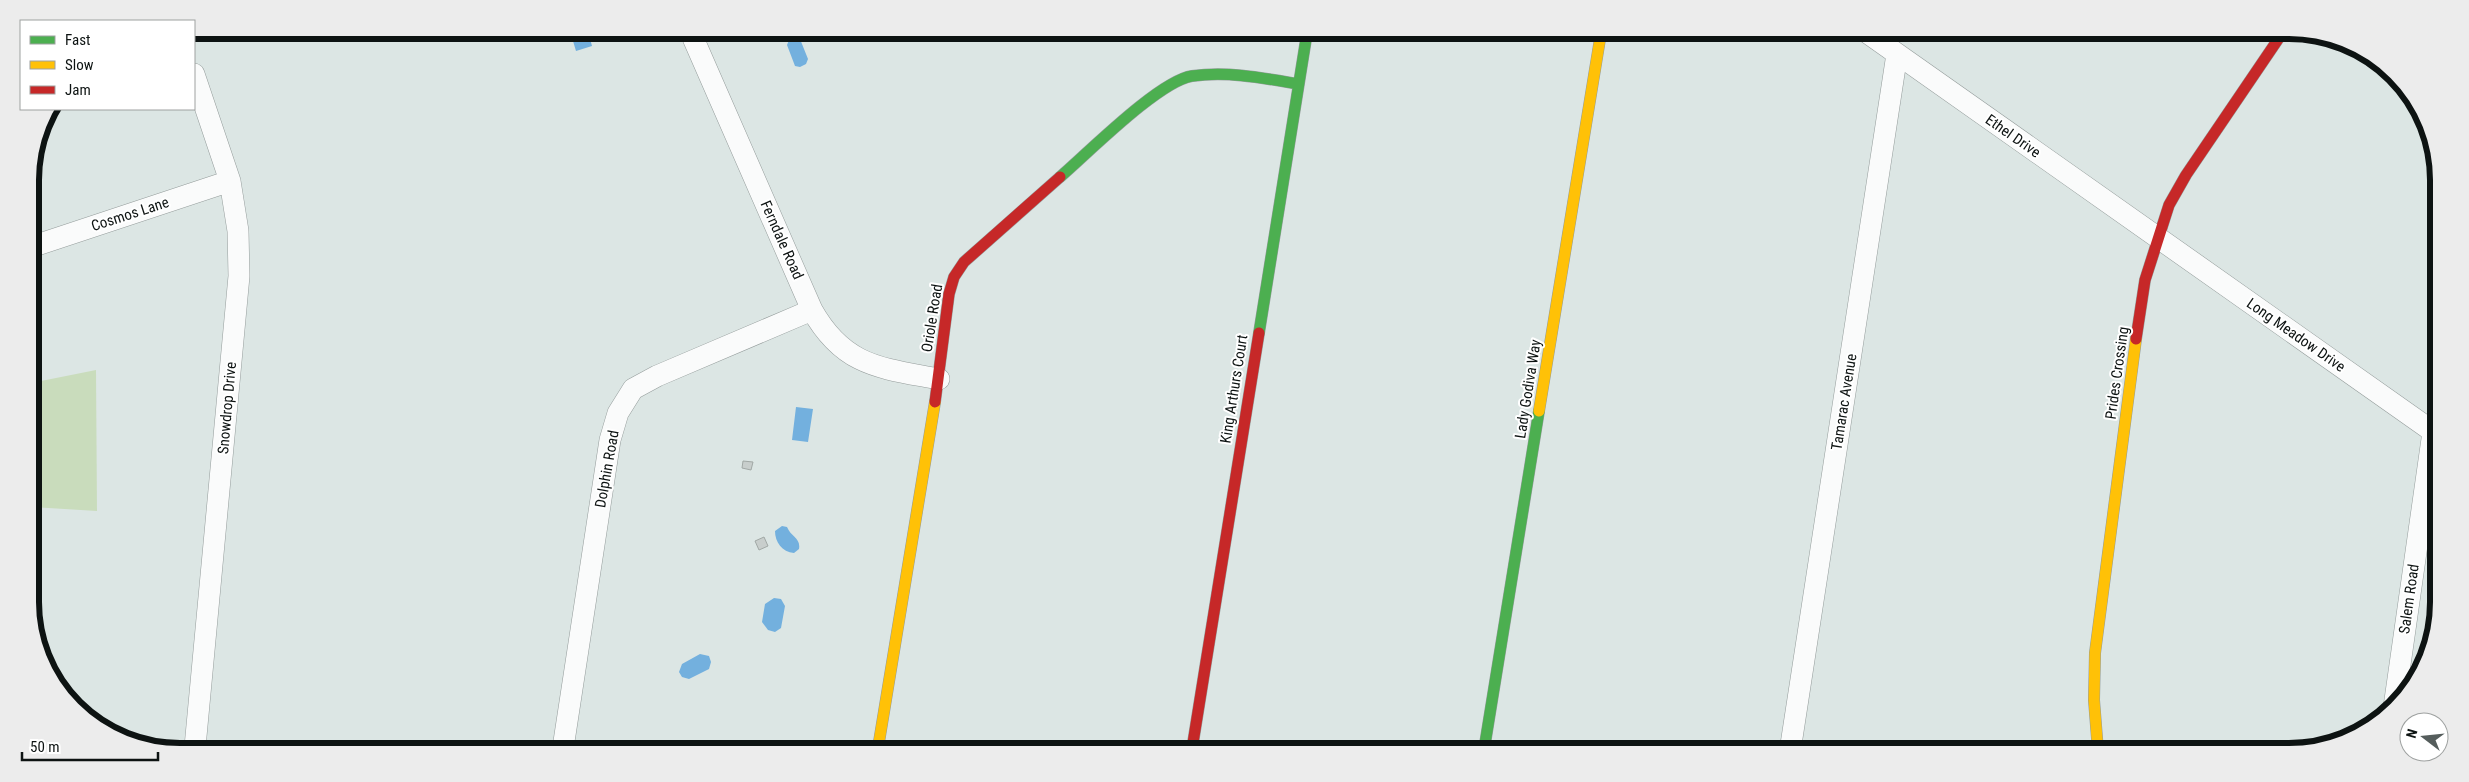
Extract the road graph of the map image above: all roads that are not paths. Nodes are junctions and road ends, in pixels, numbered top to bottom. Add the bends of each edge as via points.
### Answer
1 (693, 39) edge
2 (1305, 39) edge
3 (1600, 39) edge
4 (1876, 39) edge
5 (2278, 39) edge
6 (1898, 54) junction
7 (195, 77) edge
8 (1298, 84) junction
9 (230, 181) junction
10 (2158, 237) junction
11 (39, 244) edge
12 (812, 310) junction
13 (939, 379) junction
14 (2430, 430) edge
15 (2430, 460) edge
16 (2396, 694) edge
17 (195, 743) edge
18 (564, 743) edge
19 (879, 743) edge
20 (1193, 743) edge
21 (1485, 743) edge
22 (1791, 743) edge
23 (2097, 743) edge

1 - 12 street, Ferndale Road
2 - 8 street, King Arthurs Court
3 - 21 street, Lady Godiva Way
4 - 6 street, Ethel Drive
5 - 10 street, Prides Crossing via 2186,176 2169,205
6 - 10 street, Ethel Drive
6 - 22 street, Tamarac Avenue
7 - 9 street, Snowdrop Drive
8 - 13 street, Oriole Road via 1236,74 1190,76 1154,94 964,262 954,277 949,294
8 - 20 street, King Arthurs Court
9 - 11 street, Cosmos Lane
9 - 17 street, Snowdrop Drive via 238,231 239,276
10 - 14 street, Long Meadow Drive
10 - 23 street, Prides Crossing via 2146,280 2137,333 2095,653
12 - 13 street, Ferndale Road via 824,332 847,352 875,367
12 - 18 street, Dolphin Road via 657,376 633,389 618,413 610,440
13 - 19 street, Oriole Road
15 - 16 street, Salem Road

